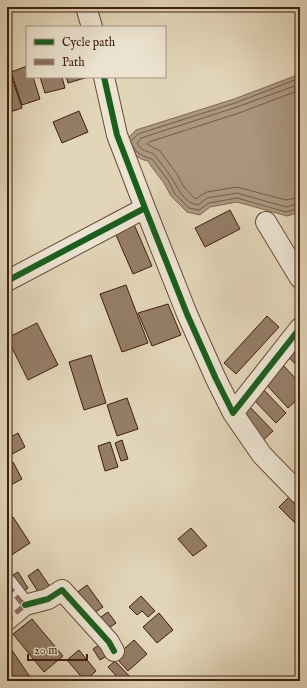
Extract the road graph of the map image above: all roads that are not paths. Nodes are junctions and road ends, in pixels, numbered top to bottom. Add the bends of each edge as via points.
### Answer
1 (86, 7) edge
2 (92, 26) edge
3 (104, 78) edge
4 (145, 208) junction
5 (266, 222) dead end
6 (300, 278) edge
7 (7, 281) edge
8 (300, 328) edge
9 (234, 413) junction
10 (300, 494) edge
11 (7, 584) edge
12 (25, 605) junction
13 (7, 620) edge
14 (114, 651) dead end

1 - 2 street
3 - 4 street via 117,135
4 - 7 street
4 - 9 street via 187,314
5 - 6 street
8 - 9 street
9 - 10 street via 262,456
11 - 12 street
12 - 13 street
12 - 14 street via 48,599 62,590 109,642

